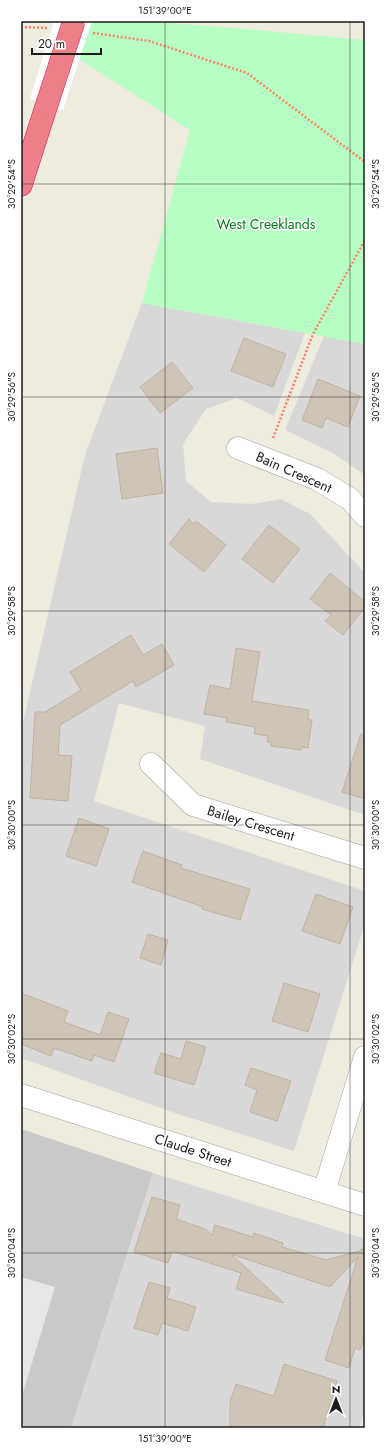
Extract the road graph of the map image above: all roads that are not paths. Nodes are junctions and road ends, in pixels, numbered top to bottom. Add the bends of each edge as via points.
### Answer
1 (73, 27) edge
2 (21, 184) edge
3 (238, 448) dead end
4 (365, 516) edge
5 (151, 764) dead end
6 (365, 858) edge
7 (365, 1057) edge
8 (21, 1095) edge
9 (324, 1192) junction
10 (365, 1205) edge

1 - 2 highway, bridge
3 - 4 street, Bain Crescent via 317,479 350,500
5 - 6 street, Bailey Crescent via 193,806
7 - 9 street
8 - 9 street, Claude Street
9 - 10 street, Claude Street

